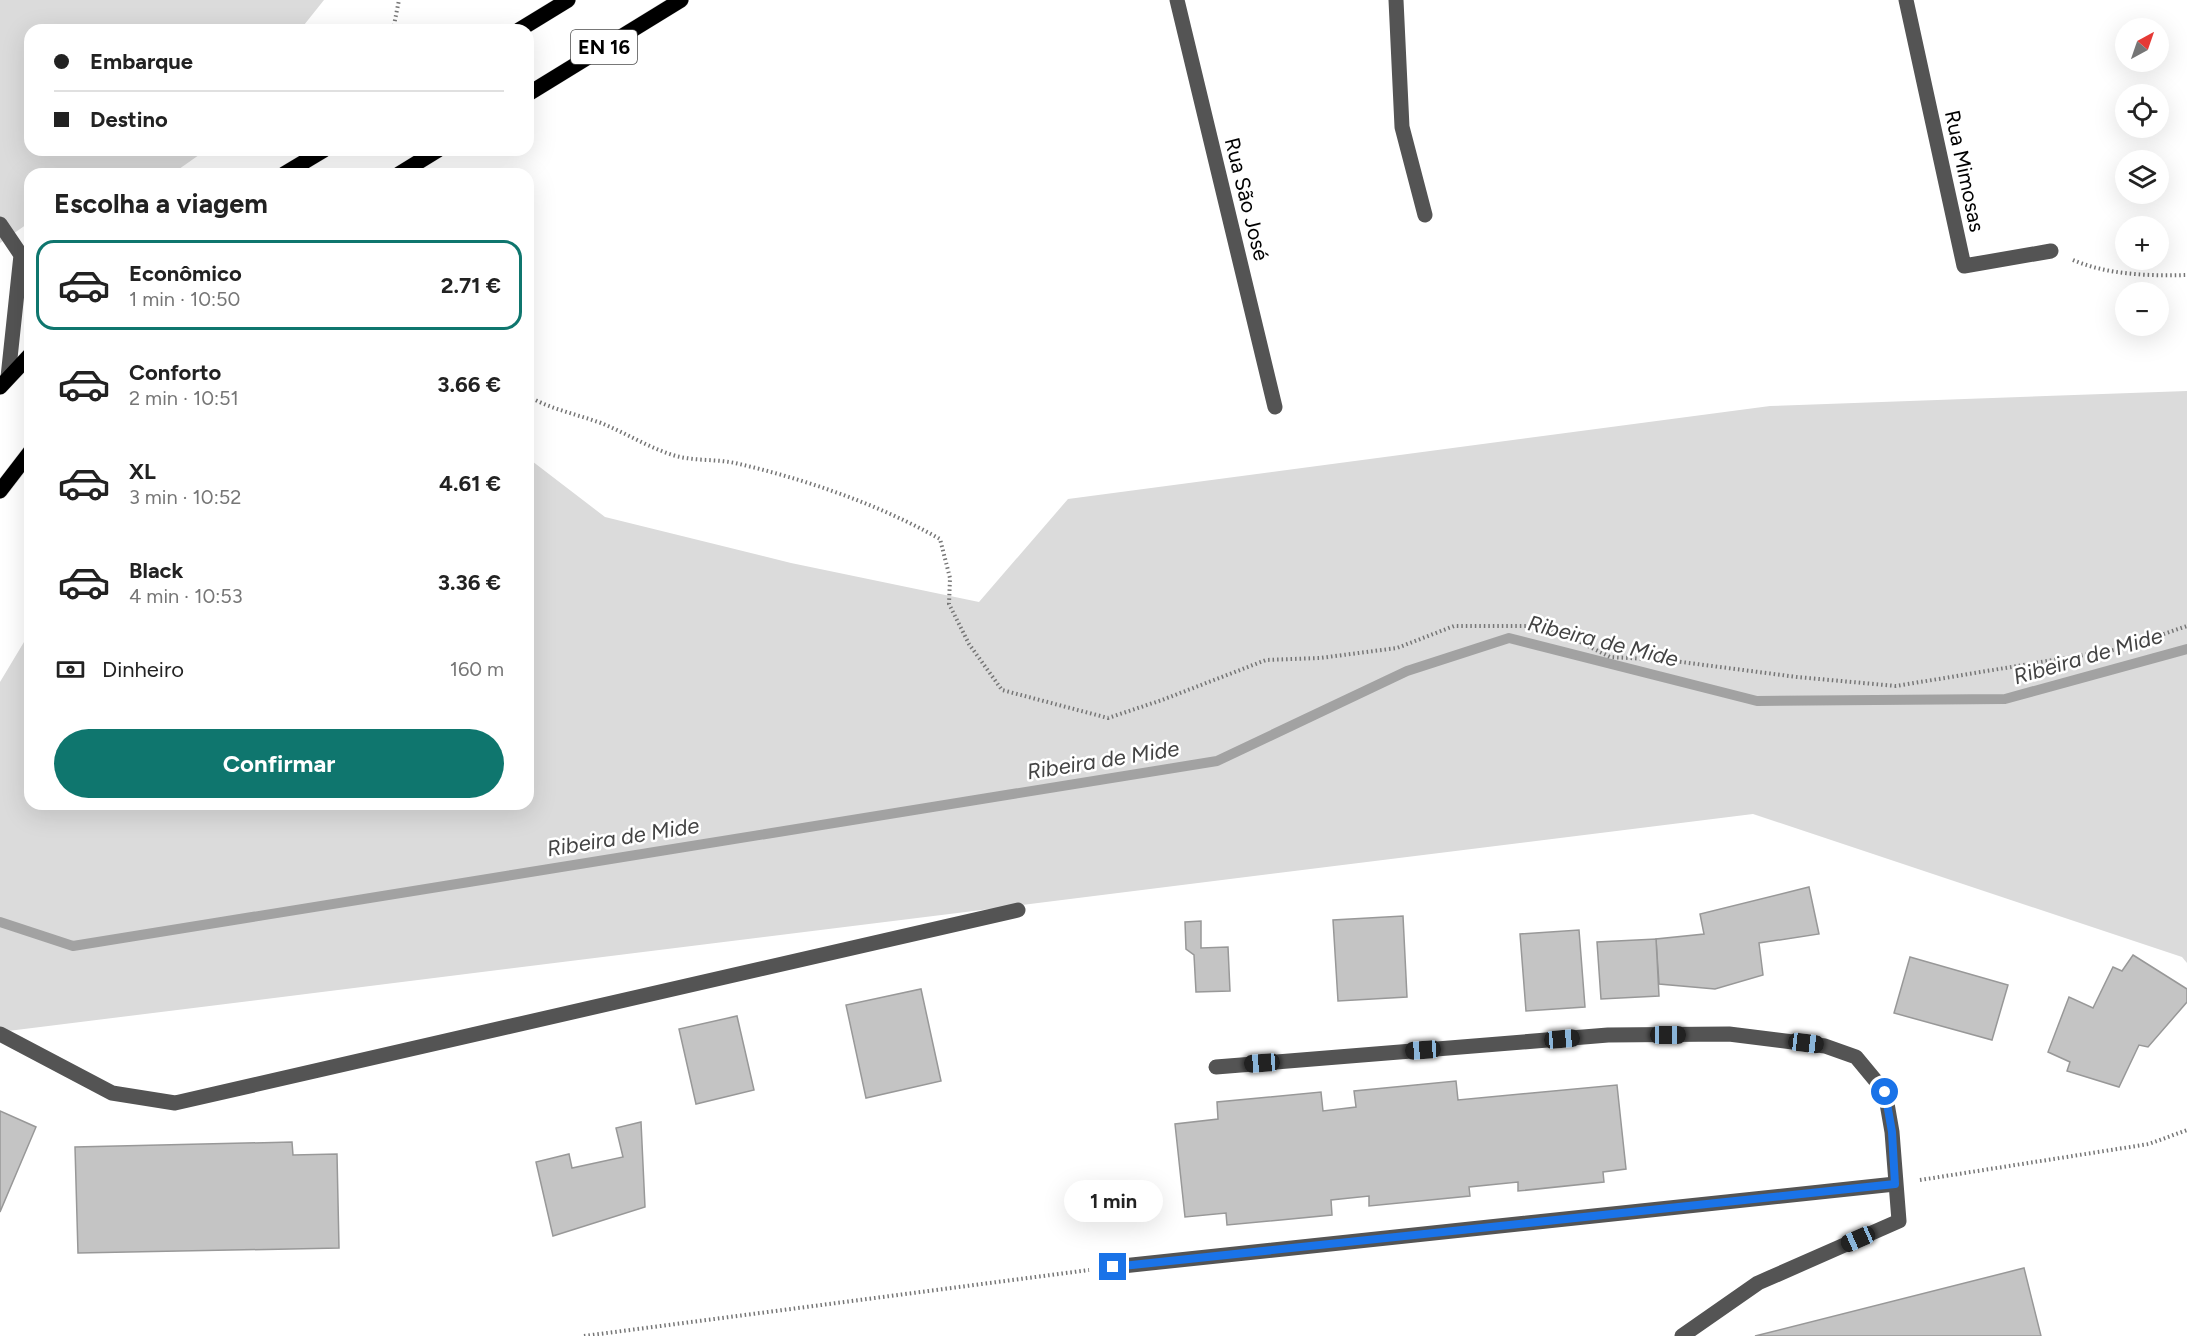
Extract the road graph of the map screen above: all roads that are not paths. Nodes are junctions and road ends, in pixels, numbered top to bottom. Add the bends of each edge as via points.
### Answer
1 (568, 0) edge
2 (681, 0) edge
3 (1177, 0) edge
4 (1396, 0) edge
5 (1906, 0) edge
6 (529, 24) edge
7 (534, 90) edge
8 (314, 156) edge
9 (428, 156) edge
10 (294, 168) edge
11 (409, 168) edge
12 (1425, 215) dead end
13 (0, 224) edge
14 (2051, 251) road end
15 (24, 253) edge
16 (24, 267) edge
17 (24, 361) edge
18 (4, 382) edge
19 (1275, 407) dead end
20 (24, 460) edge
21 (0, 491) edge
22 (1018, 910) dead end
23 (0, 1034) edge
24 (1216, 1067) dead end
25 (1895, 1184) junction
26 (1113, 1267) road end
27 (1682, 1336) edge

1 - 6 main road, EN 16
2 - 7 main road, EN 16
3 - 19 street, Rua São José
4 - 12 street via 1402,127
5 - 14 street, Rua Mimosas via 1964,266
8 - 10 main road
9 - 11 main road
13 - 15 street
16 - 18 street
17 - 18 main road
20 - 21 main road
22 - 23 street via 175,1103 112,1093
24 - 25 street via 1608,1035 1729,1034 1825,1046 1856,1057 1885,1092
25 - 26 street
25 - 27 street via 1899,1221 1758,1283

